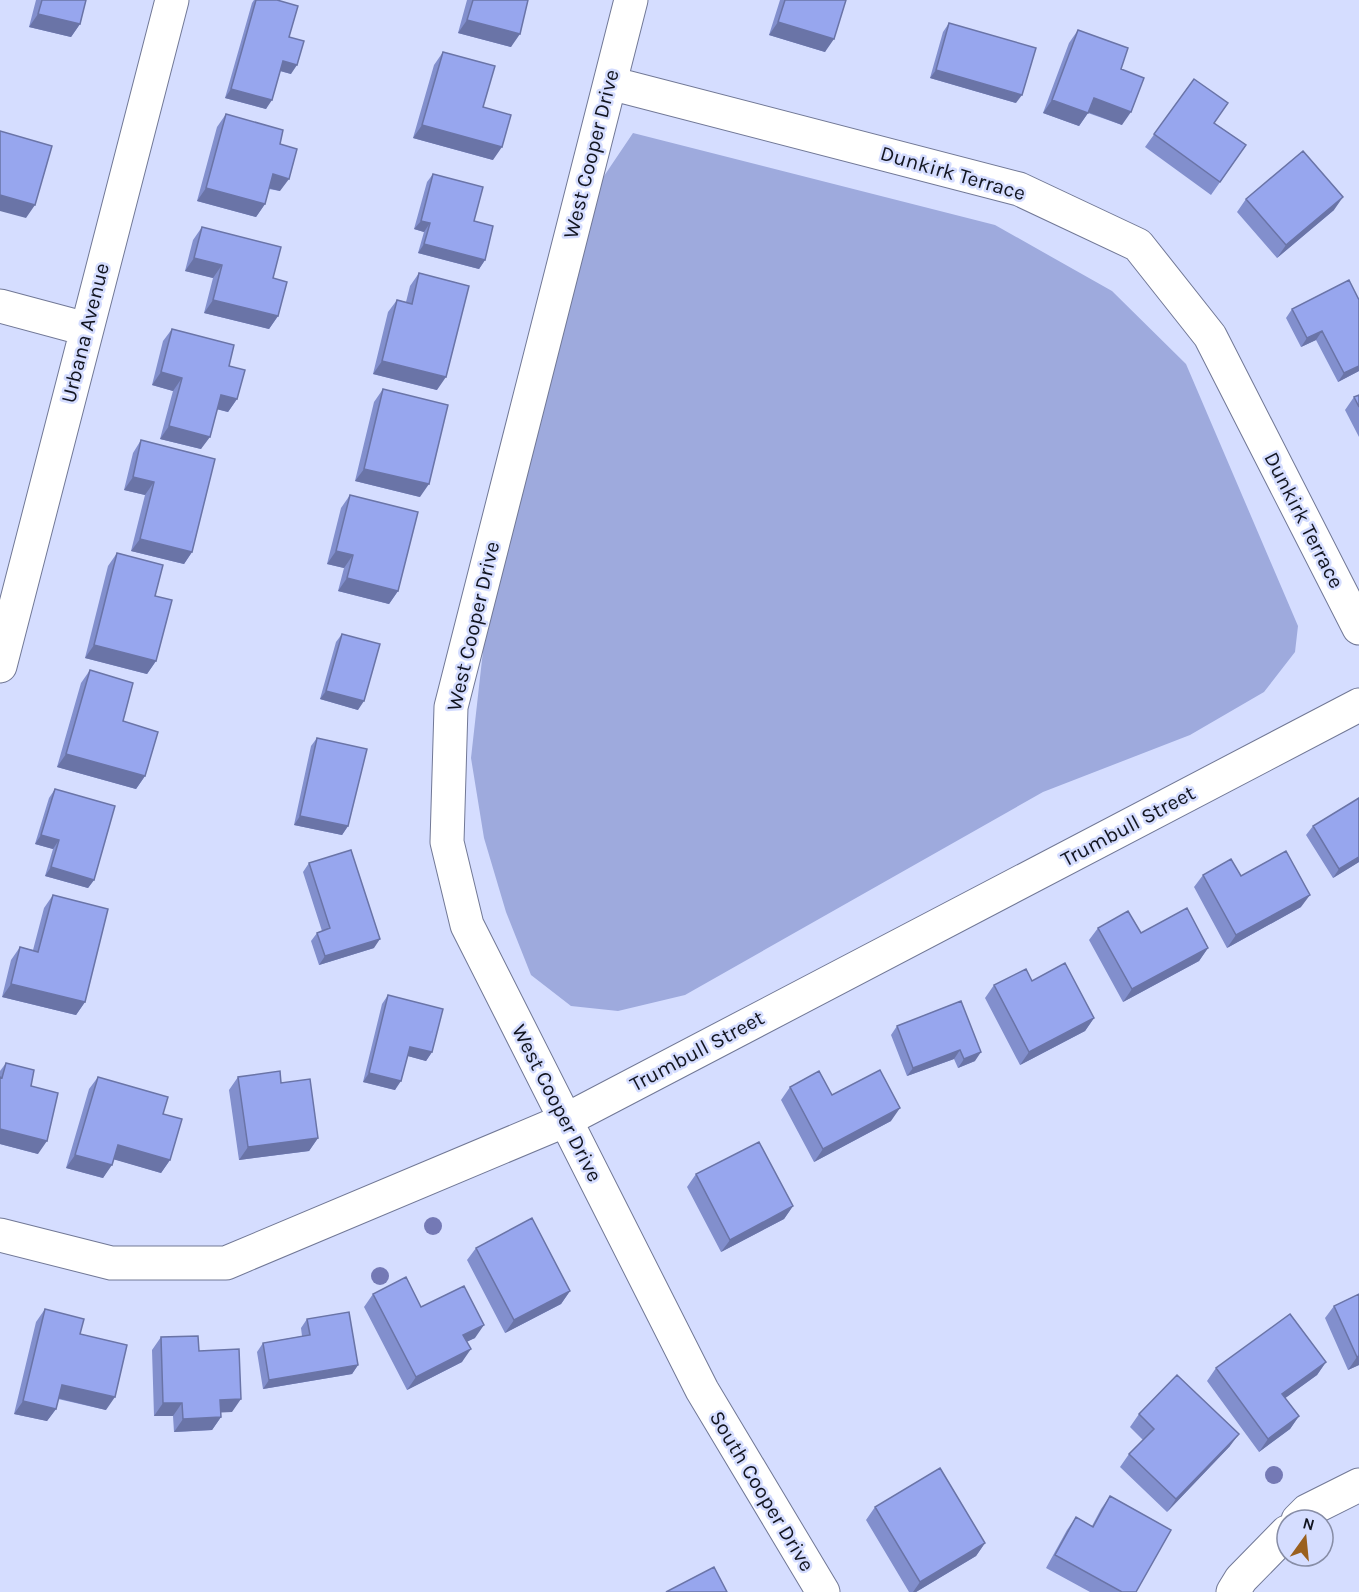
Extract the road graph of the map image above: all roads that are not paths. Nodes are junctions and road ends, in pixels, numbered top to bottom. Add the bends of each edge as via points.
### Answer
1 (172, 0) edge
2 (631, 0) edge
3 (610, 82) junction
4 (0, 306) edge
5 (86, 329) junction
6 (1359, 628) edge
7 (0, 666) edge
8 (1359, 705) edge
9 (566, 1120) junction
10 (0, 1235) edge
11 (702, 1390) joint
12 (1359, 1485) edge
13 (1315, 1508) edge
14 (1275, 1544) edge
15 (823, 1592) edge
16 (1233, 1592) edge

1 - 5 street, Urbana Avenue
2 - 3 street, West Cooper Drive
3 - 6 street, Dunkirk Terrace via 1019,189 1138,245 1210,336
3 - 9 street, West Cooper Drive via 451,707 447,842 467,925
4 - 5 street
5 - 7 street, Urbana Avenue
8 - 9 street, Trumbull Street
9 - 10 street, Trumbull Street via 226,1263 111,1263
9 - 11 street, West Cooper Drive
11 - 15 street, South Cooper Drive
12 - 13 street
14 - 16 street

